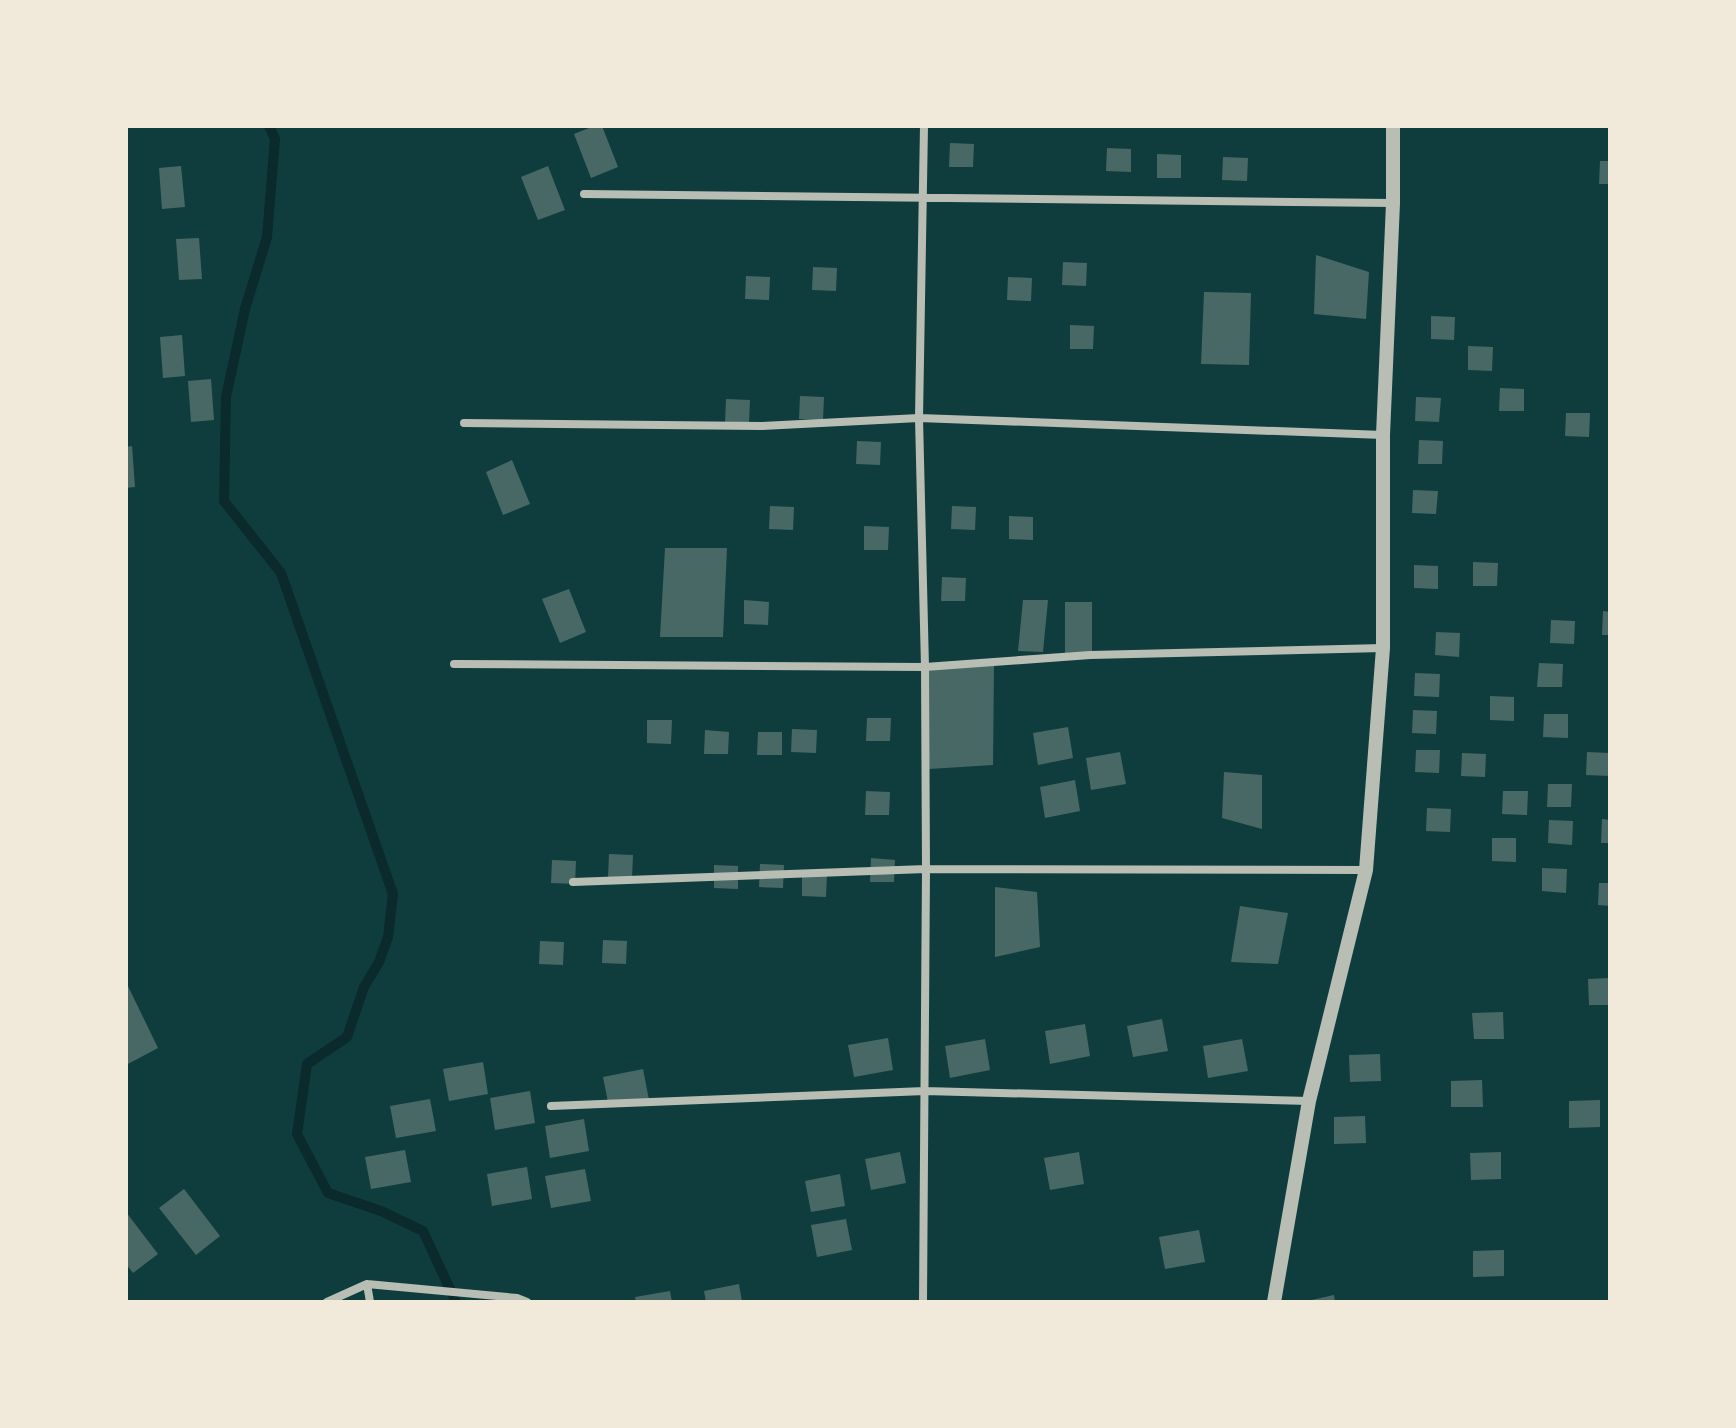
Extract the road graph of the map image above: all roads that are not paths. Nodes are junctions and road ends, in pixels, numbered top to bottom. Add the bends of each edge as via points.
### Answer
1 (924, 126) edge
2 (1393, 126) edge
3 (584, 194) dead end
4 (923, 196) junction
5 (1393, 203) junction
6 (919, 418) junction
7 (464, 423) dead end
8 (1383, 435) junction
9 (1383, 648) junction
10 (454, 664) dead end
11 (925, 667) junction
12 (926, 869) junction
13 (1366, 870) junction
14 (573, 882) dead end
15 (925, 1091) junction
16 (1309, 1101) junction
17 (551, 1106) dead end
18 (367, 1284) junction
19 (327, 1302) edge
20 (370, 1302) edge
21 (527, 1302) edge
22 (923, 1302) edge
23 (1274, 1302) edge

1 - 4 street
2 - 5 street
3 - 4 street
4 - 5 street
4 - 6 street
5 - 8 street
6 - 7 street via 762,426
6 - 8 street
6 - 11 street
8 - 9 street
9 - 11 street via 1090,655
9 - 13 street
10 - 11 street
11 - 12 street
12 - 13 street
12 - 14 street
12 - 15 street
13 - 16 street
15 - 16 street
15 - 17 street
15 - 22 street
16 - 23 street
18 - 19 street
18 - 20 street
18 - 21 street

